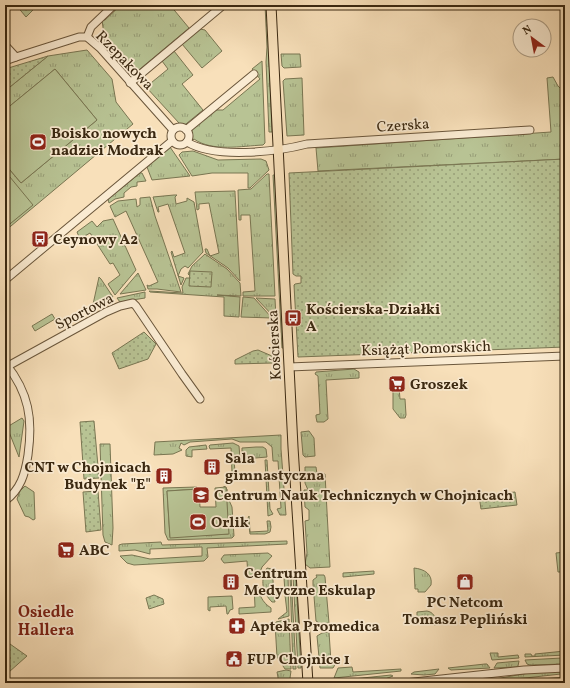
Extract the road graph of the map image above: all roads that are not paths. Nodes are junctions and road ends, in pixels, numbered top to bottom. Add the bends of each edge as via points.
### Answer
1 (114, 5) edge
2 (271, 5) edge
3 (220, 7) dead end
4 (87, 37) junction
5 (5, 45) edge
6 (16, 57) junction
7 (5, 61) edge
8 (254, 74) dead end
9 (130, 83) junction
10 (173, 130) junction
11 (186, 130) junction
12 (530, 130) dead end
13 (172, 142) junction
14 (187, 142) junction
15 (278, 150) junction
16 (5, 280) edge
17 (565, 356) edge
18 (6, 364) edge
19 (289, 367) junction
20 (200, 399) dead end
21 (5, 501) edge
22 (565, 668) edge
23 (308, 683) edge
24 (405, 683) edge

1 - 4 street via 91,27
2 - 15 main road, Kościerska
3 - 9 street
4 - 6 street, Rzepakowa via 79,37
4 - 9 street, Rzepakowa
5 - 6 street
6 - 7 street, Rzepakowa
8 - 11 street
9 - 10 street, Rzepakowa
10 - 11 street via 181,127
10 - 13 street
11 - 14 street via 189,136
12 - 15 street, Czerska via 307,144
13 - 14 street via 180,145
13 - 16 street
14 - 15 street, Czerska via 217,152
15 - 19 main road, Kościerska
17 - 19 street, Książąt Pomorskich
18 - 20 street, Sportowa via 106,312 133,303
18 - 21 street via 24,395 30,428 24,476 17,490
19 - 23 main road, Kościerska
22 - 24 street via 529,669

